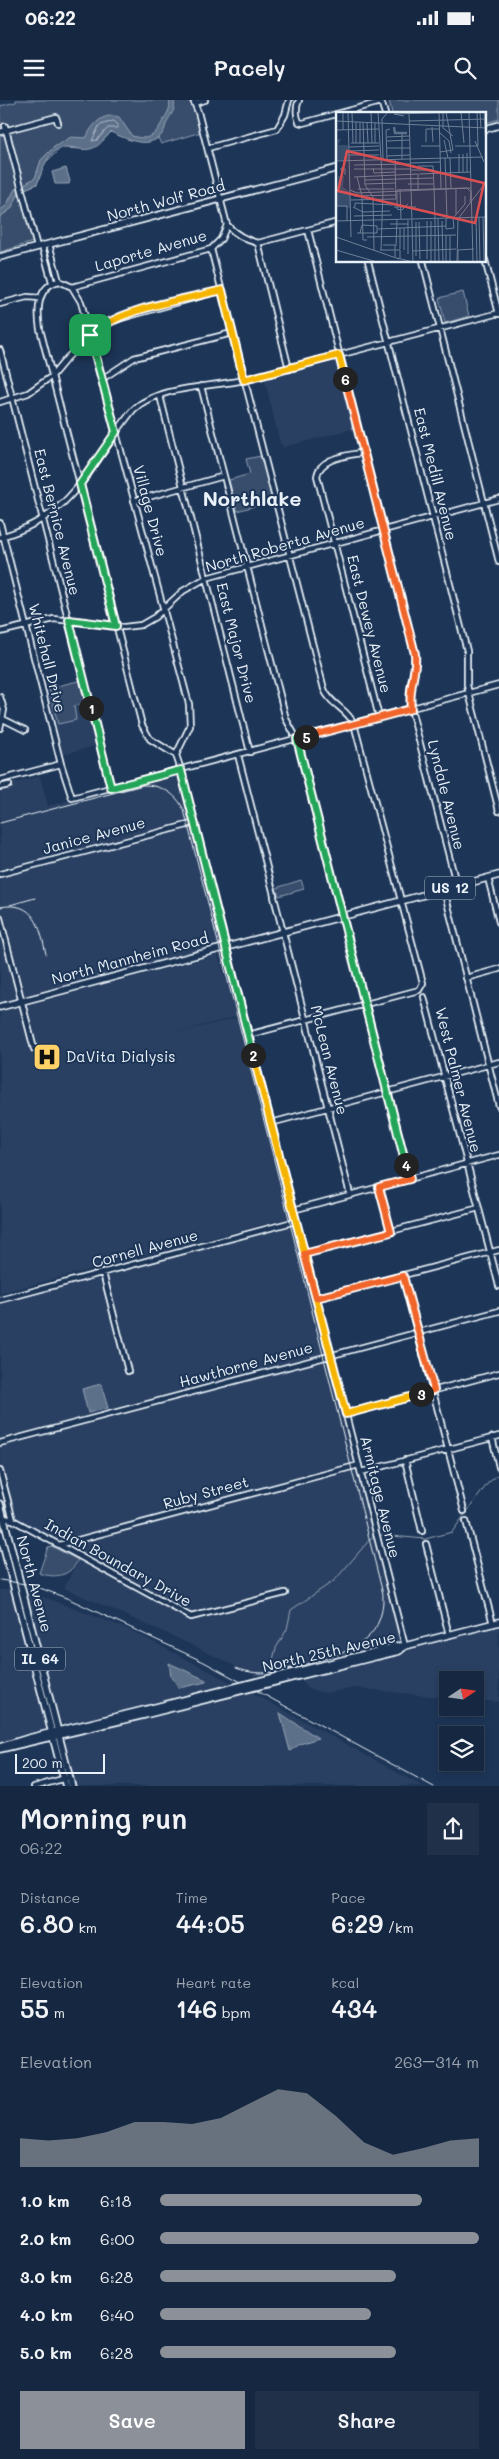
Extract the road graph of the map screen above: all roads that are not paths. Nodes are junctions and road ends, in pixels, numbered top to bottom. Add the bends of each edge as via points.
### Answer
1 (204, 100) edge
2 (289, 100) edge
3 (299, 100) edge
4 (381, 101) edge
5 (194, 102) edge
6 (342, 112) edge
7 (336, 114) edge
8 (58, 123) dead end
9 (499, 125) edge
10 (6, 129) junction
11 (486, 129) edge
12 (0, 132) edge
13 (208, 148) junction
14 (336, 169) edge
15 (220, 199) junction
16 (336, 223) edge
17 (227, 225) junction
18 (308, 230) junction
19 (258, 243) junction
20 (43, 246) junction
21 (212, 249) junction
22 (0, 258) edge
23 (368, 262) edge
24 (423, 262) edge
25 (486, 262) edge
26 (59, 281) junction
27 (52, 282) junction
28 (72, 286) junction
29 (222, 290) junction
30 (40, 298) junction
31 (0, 304) edge
32 (499, 313) edge
33 (440, 329) junction
34 (232, 333) junction
35 (90, 335) junction
36 (388, 342) junction
37 (0, 350) edge
38 (339, 355) junction
39 (289, 369) junction
40 (52, 376) junction
41 (102, 379) junction
42 (244, 380) junction
43 (201, 386) junction
44 (160, 396) junction
45 (13, 399) junction
46 (0, 402) edge
47 (116, 432) junction
48 (364, 452) junction
49 (224, 476) junction
50 (80, 484) junction
51 (183, 488) junction
52 (499, 499) edge
53 (134, 501) junction
54 (484, 504) junction
55 (433, 517) junction
56 (44, 520) junction
57 (0, 523) edge
58 (383, 530) junction
59 (2, 536) edge
60 (335, 544) junction
61 (497, 547) edge
62 (289, 556) junction
63 (499, 562) edge
64 (247, 566) junction
65 (206, 578) junction
66 (163, 609) junction
67 (69, 620) junction
68 (26, 625) junction
69 (116, 626) junction
70 (0, 632) edge
71 (499, 686) edge
72 (469, 694) junction
73 (0, 697) edge
74 (411, 709) junction
75 (380, 717) junction
76 (3, 719) junction
77 (354, 724) junction
78 (0, 728) edge
79 (25, 730) dead end
80 (297, 739) junction
81 (250, 752) junction
82 (238, 755) junction
83 (176, 756) junction
84 (61, 764) junction
85 (181, 770) junction
86 (0, 780) edge
87 (9, 784) dead end
88 (0, 787) edge
89 (111, 788) junction
90 (499, 811) edge
91 (194, 823) junction
92 (0, 874) edge
93 (499, 875) edge
94 (488, 878) junction
95 (457, 886) junction
96 (444, 890) junction
97 (401, 901) junction
98 (0, 918) edge
99 (341, 918) junction
100 (499, 922) edge
101 (283, 933) junction
102 (225, 947) junction
103 (499, 969) edge
104 (466, 978) junction
105 (424, 997) dead end
106 (22, 1001) junction
107 (364, 1005) junction
108 (0, 1007) edge
109 (306, 1020) junction
110 (248, 1035) junction
111 (34, 1049) dead end
112 (499, 1062) edge
113 (488, 1065) junction
114 (444, 1077) junction
115 (386, 1092) junction
116 (499, 1106) edge
117 (328, 1108) junction
118 (271, 1123) junction
119 (499, 1156) edge
120 (467, 1164) junction
121 (410, 1179) junction
122 (379, 1187) junction
123 (350, 1194) junction
124 (479, 1208) junction
125 (293, 1210) junction
126 (296, 1221) junction
127 (391, 1232) junction
128 (499, 1250) edge
129 (490, 1252) junction
130 (304, 1254) junction
131 (103, 1273) junction
132 (403, 1276) junction
133 (499, 1286) edge
134 (316, 1298) junction
135 (0, 1300) edge
136 (499, 1311) edge
137 (418, 1333) junction
138 (331, 1356) junction
139 (128, 1371) dead end
140 (499, 1374) edge
141 (434, 1390) junction
142 (346, 1414) junction
143 (499, 1436) edge
144 (492, 1437) junction
145 (0, 1443) edge
146 (449, 1448) junction
147 (405, 1460) junction
148 (359, 1465) junction
149 (499, 1467) edge
150 (0, 1471) edge
151 (361, 1472) junction
152 (0, 1504) edge
153 (464, 1511) dead end
154 (2, 1517) edge
155 (12, 1520) junction
156 (466, 1521) dead end
157 (422, 1531) dead end
158 (0, 1533) edge
159 (426, 1544) dead end
160 (59, 1545) junction
161 (285, 1593) dead end
162 (496, 1623) edge
163 (449, 1635) junction
164 (405, 1646) junction
165 (41, 1664) junction
166 (34, 1666) junction
167 (48, 1689) junction
168 (41, 1691) junction
169 (56, 1734) junction
170 (0, 1748) edge
171 (67, 1778) junction
172 (34, 1786) edge
173 (66, 1786) edge
174 (72, 1786) edge

1 - 5 street
2 - 13 street via 277,129
3 - 7 street via 298,122
4 - 6 street
5 - 13 street
8 - 10 street via 56,118
9 - 11 main road
10 - 12 street
10 - 20 street via 22,188
13 - 15 street
14 - 15 main road, North Wolf Road
15 - 17 street
15 - 20 main road, North Wolf Road
16 - 18 street
17 - 19 street via 239,236
17 - 21 street, Laporte Avenue
18 - 19 street
18 - 38 street, Lyndale Avenue
19 - 39 street
20 - 22 main road, North Wolf Road
20 - 26 street
20 - 27 street
21 - 28 street, Laporte Avenue
21 - 29 street
23 - 36 street, East Medill Avenue
24 - 33 street
25 - 32 street
26 - 27 street
26 - 28 street
27 - 30 street
28 - 35 street, Village Drive via 79,295
29 - 34 street
29 - 35 street via 122,316
30 - 31 street via 27,297
30 - 40 street via 37,316
32 - 33 street
33 - 36 street
33 - 54 street
34 - 41 street via 134,358
34 - 42 street
35 - 40 street
35 - 41 street, Village Drive
36 - 38 street
36 - 55 street, East Medill Avenue
37 - 45 street, East Bernice Avenue
38 - 39 street
38 - 48 street, Lyndale Avenue
39 - 42 street
40 - 45 street
40 - 50 street
41 - 47 street, Village Drive
42 - 43 street
42 - 62 street
43 - 44 street
43 - 49 street
44 - 47 street via 139,404
44 - 51 street, East Major Drive
45 - 46 street
45 - 56 street, East Bernice Avenue
47 - 50 street
47 - 53 street, Village Drive
48 - 58 street, Lyndale Avenue
48 - 60 street, East Dewey Avenue via 327,462 319,468 318,480
49 - 51 street
49 - 64 street
50 - 56 street via 67,502
50 - 69 street
51 - 53 street
51 - 65 street, East Major Drive
52 - 54 street, North Roberta Avenue
53 - 66 street, Village Drive
54 - 55 street, North Roberta Avenue
54 - 61 street
55 - 58 street, North Roberta Avenue
55 - 72 street, East Medill Avenue via 467,651
56 - 59 street
56 - 67 street, East Bernice Avenue
57 - 59 street, Whitehall Drive
58 - 60 street, North Roberta Avenue
58 - 74 street, Lyndale Avenue via 415,654 409,690
59 - 68 street, Whitehall Drive
60 - 62 street, North Roberta Avenue
60 - 75 street, East Dewey Avenue
61 - 63 street
62 - 64 street, North Roberta Avenue
62 - 77 street via 324,689
64 - 65 street, North Roberta Avenue
64 - 80 street via 286,719
65 - 66 street, North Roberta Avenue via 183,591
65 - 81 street, East Major Drive
66 - 69 street, North Roberta Avenue via 140,625
66 - 83 street, Village Drive via 191,715 187,734
67 - 68 street, North Roberta Avenue via 48,619
67 - 69 street, North Roberta Avenue
67 - 89 street, East Bernice Avenue
68 - 70 street, North Roberta Avenue
68 - 84 street, Whitehall Drive
69 - 83 street via 145,734
71 - 72 street
72 - 74 street
72 - 90 street, East Medill Avenue
73 - 76 street
74 - 75 street
74 - 95 street, Lyndale Avenue
75 - 77 street
76 - 78 street
76 - 79 street
77 - 80 street
77 - 97 street
80 - 81 street
80 - 99 street
81 - 82 street
82 - 85 street
82 - 101 street
83 - 85 street, Armitage Avenue
84 - 86 street
84 - 89 street, Whitehall Drive via 72,798
85 - 89 street
85 - 91 street, Armitage Avenue
87 - 88 street
91 - 92 street, Janice Avenue
91 - 102 street, Armitage Avenue
93 - 94 main road, North Mannheim Road / US 12
94 - 95 main road, North Mannheim Road / US 12
94 - 100 street
95 - 96 main road, North Mannheim Road / US 12
96 - 97 main road, North Mannheim Road / US 12
96 - 104 street
97 - 99 main road, North Mannheim Road / US 12
97 - 107 street via 422,988
98 - 106 street
99 - 101 main road, North Mannheim Road / US 12
99 - 107 street
101 - 102 main road, North Mannheim Road / US 12
101 - 109 street, McLean Avenue
102 - 106 main road, North Mannheim Road / US 12
102 - 110 street, Armitage Avenue
103 - 104 street
104 - 113 street
105 - 114 street, West Palmer Avenue
106 - 108 main road, North Mannheim Road / US 12
106 - 111 street
107 - 109 street
107 - 115 street
109 - 110 street
109 - 117 street, McLean Avenue
110 - 118 street, Armitage Avenue
112 - 113 street
113 - 114 street
113 - 116 street
114 - 115 street
114 - 120 street, West Palmer Avenue
115 - 117 street
115 - 121 street
117 - 118 street
117 - 123 street, McLean Avenue
118 - 125 street, Armitage Avenue
119 - 120 street
120 - 121 street
120 - 124 street, West Palmer Avenue
121 - 122 street
122 - 123 street
122 - 127 street
123 - 125 street
124 - 127 street
124 - 129 street, West Palmer Avenue
125 - 126 street, Armitage Avenue
126 - 130 street, Armitage Avenue
126 - 131 street, Cornell Avenue
127 - 130 street
128 - 129 street
129 - 132 street
129 - 133 street, West Palmer Avenue
130 - 134 street, Armitage Avenue
131 - 135 street, Cornell Avenue
131 - 139 street
132 - 134 street
132 - 137 street
134 - 138 street, Armitage Avenue
136 - 137 street, Hawthorne Avenue
137 - 138 street, Hawthorne Avenue
137 - 141 street
138 - 142 street, Armitage Avenue
138 - 145 street, Hawthorne Avenue
140 - 141 street
141 - 142 street
141 - 146 street
142 - 148 street, Armitage Avenue
143 - 144 street
144 - 146 street
144 - 149 street
146 - 147 street
146 - 153 street
147 - 151 street
147 - 157 street
148 - 151 street, Armitage Avenue
148 - 160 street, Ruby Street
150 - 155 street, North Avenue
151 - 164 street, Armitage Avenue
152 - 154 main road, North Avenue / IL 64
154 - 155 street, Indian Boundary Drive
154 - 165 main road, North Avenue / IL 64
155 - 160 street, Indian Boundary Drive
156 - 162 street
158 - 166 main road, North Avenue / IL 64
159 - 163 street
160 - 161 street, Indian Boundary Drive via 191,1617
162 - 163 main road, North 25th Avenue
163 - 164 main road, North 25th Avenue
164 - 169 main road, North 25th Avenue, bridge
165 - 166 main road
165 - 167 main road, North Avenue / IL 64
166 - 168 main road, North Avenue / IL 64
167 - 168 main road
167 - 169 main road, North Avenue / IL 64
168 - 169 main road, North Avenue / IL 64
169 - 170 main road, North 25th Avenue
169 - 171 main road, North Avenue / IL 64
171 - 172 street
171 - 173 main road, North Avenue / IL 64
171 - 174 main road, North Avenue / IL 64

